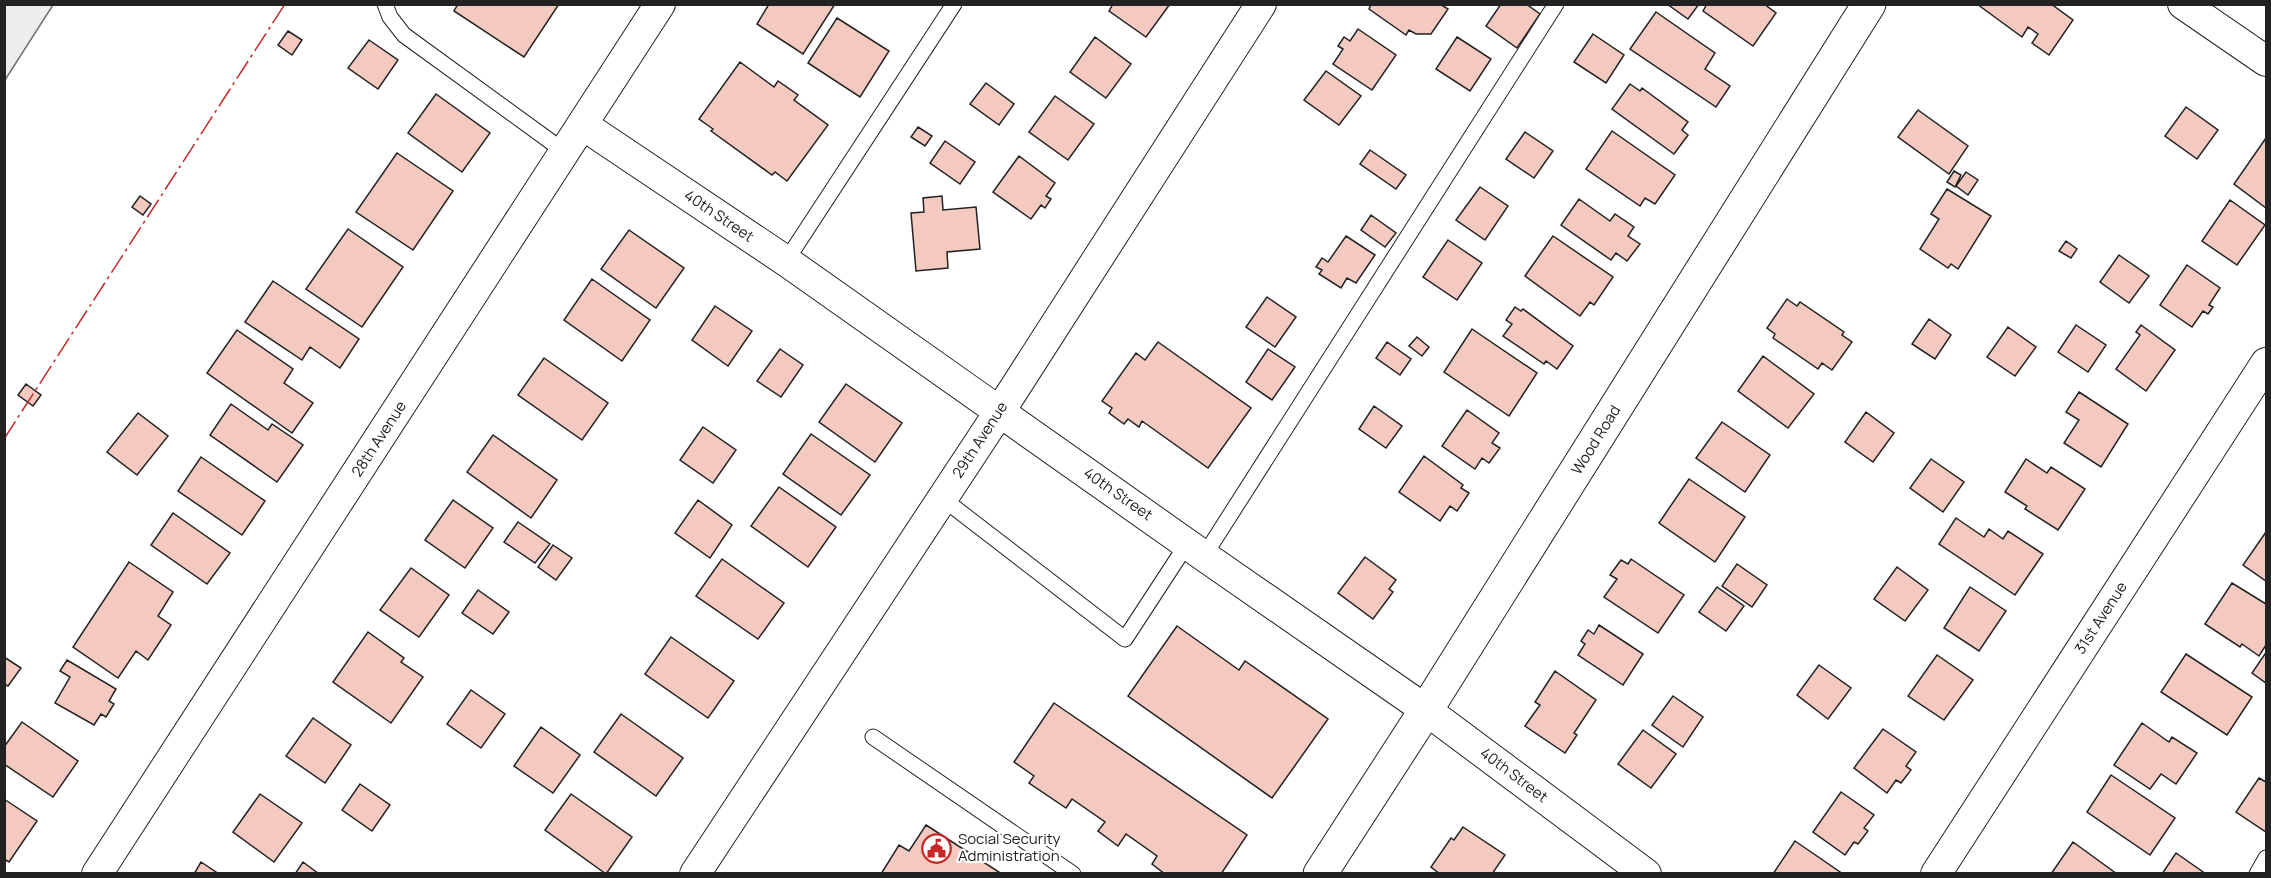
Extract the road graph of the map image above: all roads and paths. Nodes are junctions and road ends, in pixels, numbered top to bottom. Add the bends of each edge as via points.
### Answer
1 (386, 4) edge
2 (660, 4) edge
3 (954, 4) edge
4 (1261, 4) edge
5 (1556, 4) edge
6 (1869, 4) edge
7 (2183, 4) edge
8 (2266, 61) edge
9 (583, 125) junction
10 (565, 152) junction
11 (786, 261) junction
12 (2266, 363) edge
13 (1000, 411) junction
14 (942, 498) junction
15 (1195, 550) junction
16 (1426, 710) junction
17 (873, 737) dead end
18 (2266, 858) edge
19 (97, 873) edge
20 (695, 873) edge
21 (1073, 873) edge
22 (1320, 873) edge
23 (1646, 873) edge
24 (1936, 873) edge
25 (2257, 873) edge

1 - 10 lane via 390,17 404,35
2 - 9 street, 28th Avenue
3 - 11 lane
4 - 13 street, 29th Avenue
5 - 15 lane
6 - 16 street, Wood Road
7 - 8 street
9 - 10 street, 28th Avenue
9 - 11 street, 40th Street
10 - 19 street, 28th Avenue
11 - 13 street, 40th Street
12 - 24 street, 31st Avenue
13 - 14 street, 29th Avenue
13 - 15 street, 40th Street
14 - 15 lane via 1125,639
14 - 20 street, 29th Avenue
15 - 16 street, 40th Street
16 - 22 street, Wood Road
16 - 23 street, 40th Street
17 - 21 lane
18 - 25 lane

